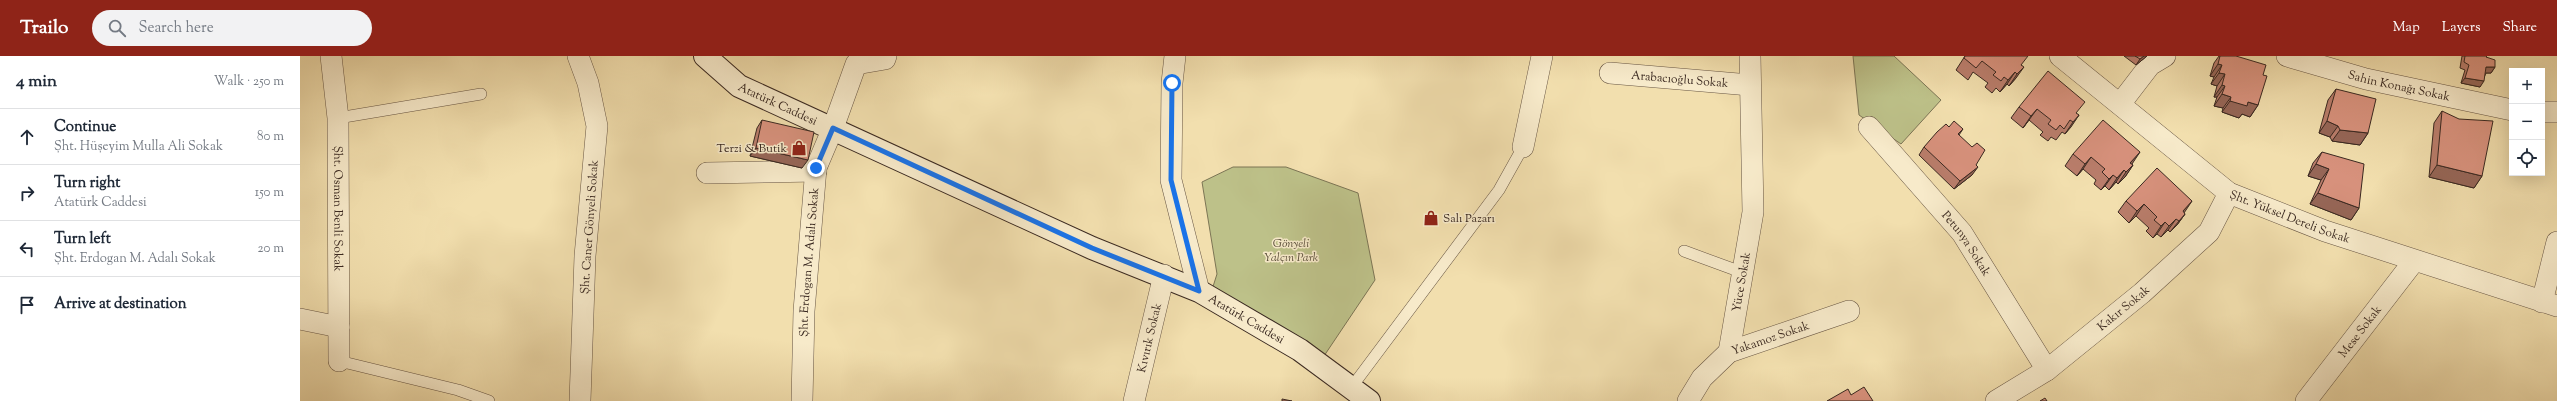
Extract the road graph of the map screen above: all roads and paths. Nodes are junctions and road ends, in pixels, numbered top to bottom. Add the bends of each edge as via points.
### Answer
1 (331, 56) edge
2 (578, 56) edge
3 (704, 56) edge
4 (886, 56) edge
5 (1175, 56) edge
6 (1542, 56) edge
7 (1750, 56) edge
8 (2060, 56) edge
9 (2165, 56) edge
10 (2287, 56) edge
11 (1610, 73) dead end
12 (1750, 85) junction
13 (481, 94) dead end
14 (2120, 104) junction
15 (2509, 109) edge
16 (2545, 112) edge
17 (2557, 112) edge
18 (338, 118) junction
19 (833, 128) junction
20 (1869, 128) dead end
21 (1523, 147) joint
22 (816, 171) junction
23 (706, 172) dead end
24 (2229, 193) junction
25 (2557, 242) edge
26 (1684, 251) dead end
27 (2414, 261) junction
28 (1744, 273) junction
29 (1164, 275) junction
30 (1199, 291) junction
31 (2549, 304) edge
32 (1849, 311) dead end
33 (300, 319) edge
34 (339, 327) junction
35 (1729, 352) junction
36 (339, 361) joint
37 (2047, 370) junction
38 (1351, 388) junction
39 (489, 401) edge
40 (580, 401) edge
41 (802, 401) edge
42 (1134, 401) edge
43 (1369, 401) edge
44 (1688, 401) edge
45 (1996, 401) edge
46 (2306, 401) edge

1 - 18 street, Şht. Osman Benli Sokak
2 - 40 street, Şht. Caner Gönyeli Sokak via 588,83 597,126 585,256
3 - 19 main road, Atatürk Caddesi via 739,86
4 - 19 street, Şht. Erdogan M. Adalı Sokak via 885,59 856,64
5 - 30 street via 1172,83 1171,180
6 - 21 street
7 - 12 street
8 - 14 street, Şht. Yüksel Dereli Sokak
9 - 14 street via 2150,65
10 - 15 street, Sahin Konağı Sokak via 2366,79
11 - 12 street, Arabacıoğlu Sokak
12 - 28 street, Yüce Sokak via 1753,212
13 - 18 lane
14 - 24 street, Şht. Yüksel Dereli Sokak
16 - 17 street
18 - 34 street, Şht. Osman Benli Sokak
19 - 22 street, Şht. Erdogan M. Adalı Sokak
19 - 29 main road, Atatürk Caddesi via 1085,244
20 - 37 street, Petunya Sokak via 1962,233
21 - 38 lane via 1499,190
22 - 23 street
22 - 41 street, Şht. Erdogan M. Adalı Sokak via 804,311
24 - 27 street, Şht. Yüksel Dereli Sokak via 2325,231
24 - 37 street, Kakır Sokak via 2209,232 2142,292
25 - 31 street
26 - 28 lane
27 - 31 street, Şht. Yüksel Dereli Sokak
27 - 46 street, Mese Sokak
28 - 35 street, Yüce Sokak
29 - 30 main road, Atatürk Caddesi
29 - 42 street, Kıvırık Sokak
30 - 38 main road, Atatürk Caddesi via 1300,350
32 - 35 street, Yakamoz Sokak
33 - 34 street
34 - 36 street, Şht. Osman Benli Sokak
35 - 44 street, Yakamoz Sokak via 1702,378
36 - 39 lane via 458,390
37 - 45 street, Kakır Sokak
38 - 43 main road, Atatürk Caddesi

